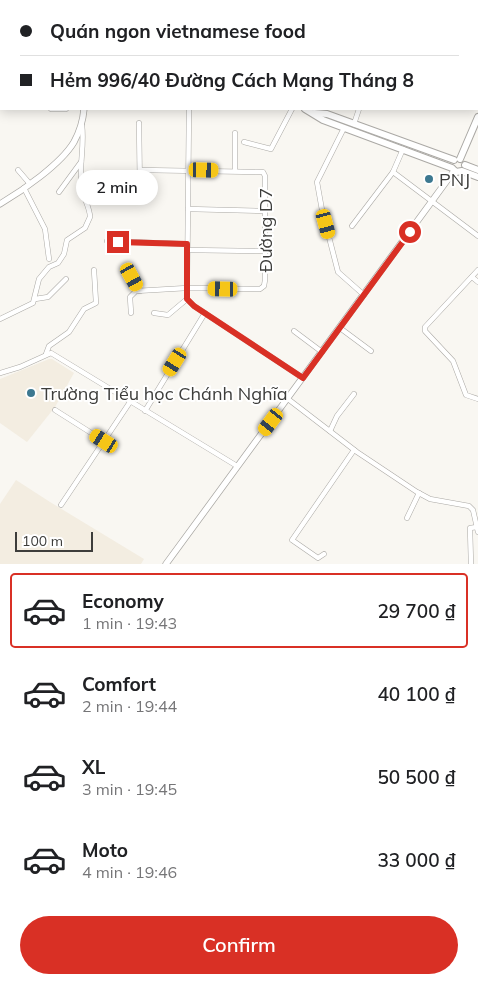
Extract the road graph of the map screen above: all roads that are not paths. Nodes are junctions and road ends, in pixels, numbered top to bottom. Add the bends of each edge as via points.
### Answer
1 (84, 110) edge
2 (189, 110) edge
3 (291, 110) edge
4 (308, 110) edge
5 (359, 110) edge
6 (314, 113) junction
7 (478, 117) edge
8 (139, 123) dead end
9 (354, 124) junction
10 (82, 125) junction
11 (344, 128) junction
12 (235, 133) dead end
13 (244, 142) dead end
14 (403, 149) junction
15 (457, 159) junction
16 (82, 160) junction
17 (464, 168) junction
18 (453, 169) junction
19 (18, 170) dead end
20 (141, 170) junction
21 (189, 170) junction
22 (235, 170) junction
23 (478, 170) edge
24 (393, 172) junction
25 (478, 177) edge
26 (30, 184) junction
27 (24, 188) junction
28 (59, 192) dead end
29 (140, 194) dead end
30 (432, 201) junction
31 (0, 204) edge
32 (188, 210) junction
33 (265, 211) junction
34 (352, 226) dead end
35 (478, 236) edge
36 (107, 241) dead end
37 (187, 244) junction
38 (187, 250) junction
39 (265, 251) junction
40 (49, 259) dead end
41 (94, 270) dead end
42 (478, 270) edge
43 (472, 276) junction
44 (132, 277) dead end
45 (66, 279) dead end
46 (478, 282) edge
47 (187, 288) junction
48 (140, 291) junction
49 (364, 295) junction
50 (35, 299) junction
51 (187, 299) junction
52 (130, 313) dead end
53 (154, 313) dead end
54 (205, 314) junction
55 (0, 319) edge
56 (340, 328) junction
57 (294, 331) dead end
58 (322, 352) junction
59 (371, 352) dead end
60 (46, 354) junction
61 (0, 372) edge
62 (303, 378) junction
63 (354, 394) dead end
64 (288, 399) junction
65 (478, 399) edge
66 (130, 402) junction
67 (55, 410) dead end
68 (145, 411) junction
69 (330, 431) junction
70 (104, 441) junction
71 (354, 450) junction
72 (237, 466) junction
73 (419, 493) junction
74 (61, 505) dead end
75 (408, 518) dead end
76 (477, 530) edge
77 (324, 554) dead end
78 (166, 564) edge
79 (471, 564) edge

1 - 10 street
2 - 21 street
3 - 13 street via 271,149
4 - 6 main road
5 - 9 street
6 - 9 main road
6 - 11 main road
7 - 15 main road
8 - 20 street
9 - 15 main road
10 - 16 street
10 - 26 street via 67,152
11 - 14 main road
11 - 49 street via 317,182 338,272
12 - 22 street
14 - 18 main road
14 - 24 street
15 - 17 main road
15 - 18 main road
16 - 28 street
16 - 50 street via 82,190 90,217 85,228 67,240 58,263 41,275
17 - 18 main road
17 - 23 main road
17 - 25 main road
18 - 30 street
19 - 26 street
20 - 21 street
20 - 29 street
21 - 22 street
21 - 32 street
22 - 33 street, Đường D7 via 263,172 266,176
24 - 30 street
24 - 34 street
26 - 27 street
27 - 31 street
27 - 40 street via 46,229
30 - 35 street
30 - 49 street
32 - 33 street
32 - 37 street
33 - 39 street, Đường D7
36 - 37 street
37 - 38 street
38 - 39 street
38 - 47 street
39 - 47 street, Đường D7 via 263,288
41 - 60 street via 96,303 84,309 69,332 49,346
42 - 43 street
43 - 46 street
43 - 65 street via 425,331 453,360 466,395
44 - 48 street
45 - 50 street via 48,297
47 - 48 street
47 - 51 street
48 - 52 street via 130,297
49 - 56 street
50 - 55 street via 32,304
51 - 53 street via 170,314
51 - 54 street
54 - 62 street
54 - 68 street
56 - 58 street
56 - 59 street
57 - 58 street
58 - 62 street
60 - 61 street via 20,367
60 - 66 street via 51,353
62 - 64 street
63 - 69 street via 336,417
64 - 69 street
64 - 72 street
66 - 68 street
66 - 70 street
67 - 70 street
68 - 72 street
69 - 71 street
70 - 74 street
71 - 73 street
71 - 77 street via 292,540 318,558
72 - 78 street
73 - 75 street
73 - 76 street via 469,506 473,510
76 - 79 street via 470,528

